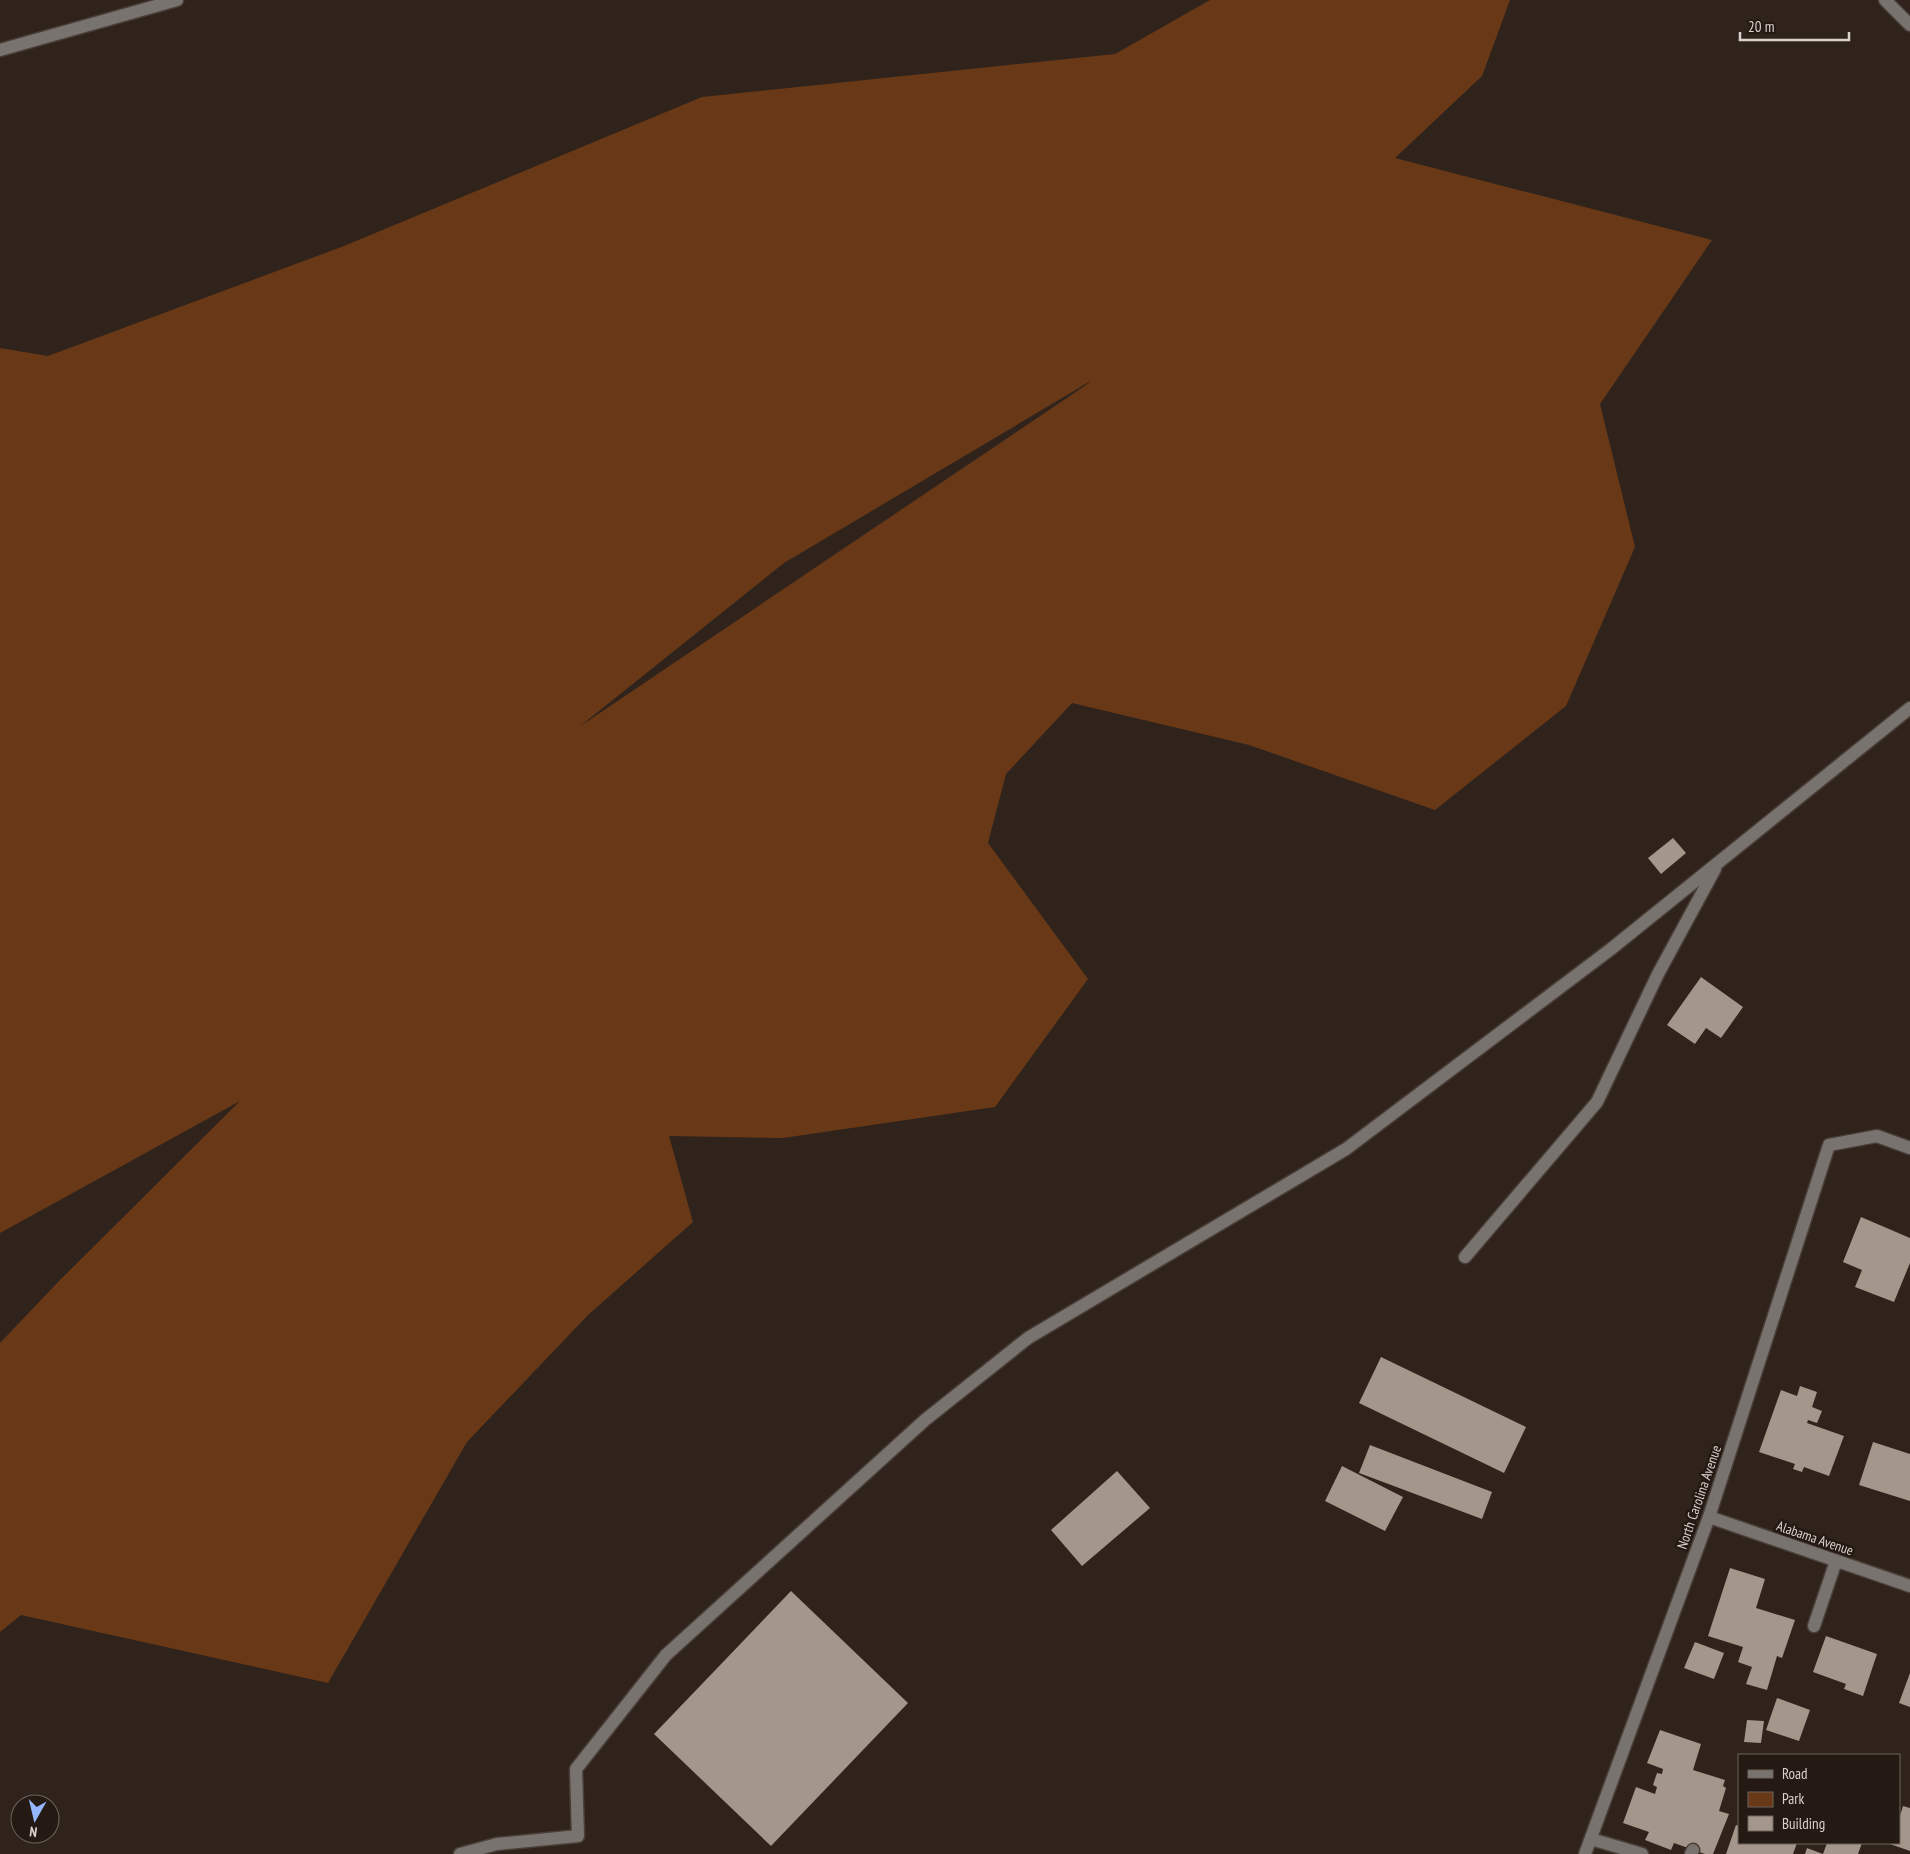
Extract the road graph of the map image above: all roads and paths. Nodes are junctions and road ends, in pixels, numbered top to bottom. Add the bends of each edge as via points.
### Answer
1 (177, 0) edge
2 (1886, 0) edge
3 (1910, 25) edge
4 (0, 50) edge
5 (1910, 708) edge
6 (1719, 862) junction
7 (1910, 1148) edge
8 (1465, 1257) dead end
9 (1710, 1517) junction
10 (1836, 1561) junction
11 (1910, 1586) edge
12 (1814, 1626) dead end
13 (1591, 1839) junction
14 (460, 1854) edge
15 (1585, 1854) edge
16 (1642, 1854) edge

1 - 4 street
2 - 3 street
5 - 6 street
6 - 8 street via 1658,974 1597,1102
6 - 14 street via 1611,949 1346,1149 1028,1338 925,1420 666,1655 576,1769 578,1836 497,1844
7 - 9 street, North Carolina Avenue via 1877,1136 1829,1145
9 - 10 street, Alabama Avenue
9 - 13 street, North Carolina Avenue
10 - 11 street, Alabama Avenue
10 - 12 street
13 - 15 street, North Carolina Avenue
13 - 16 street

